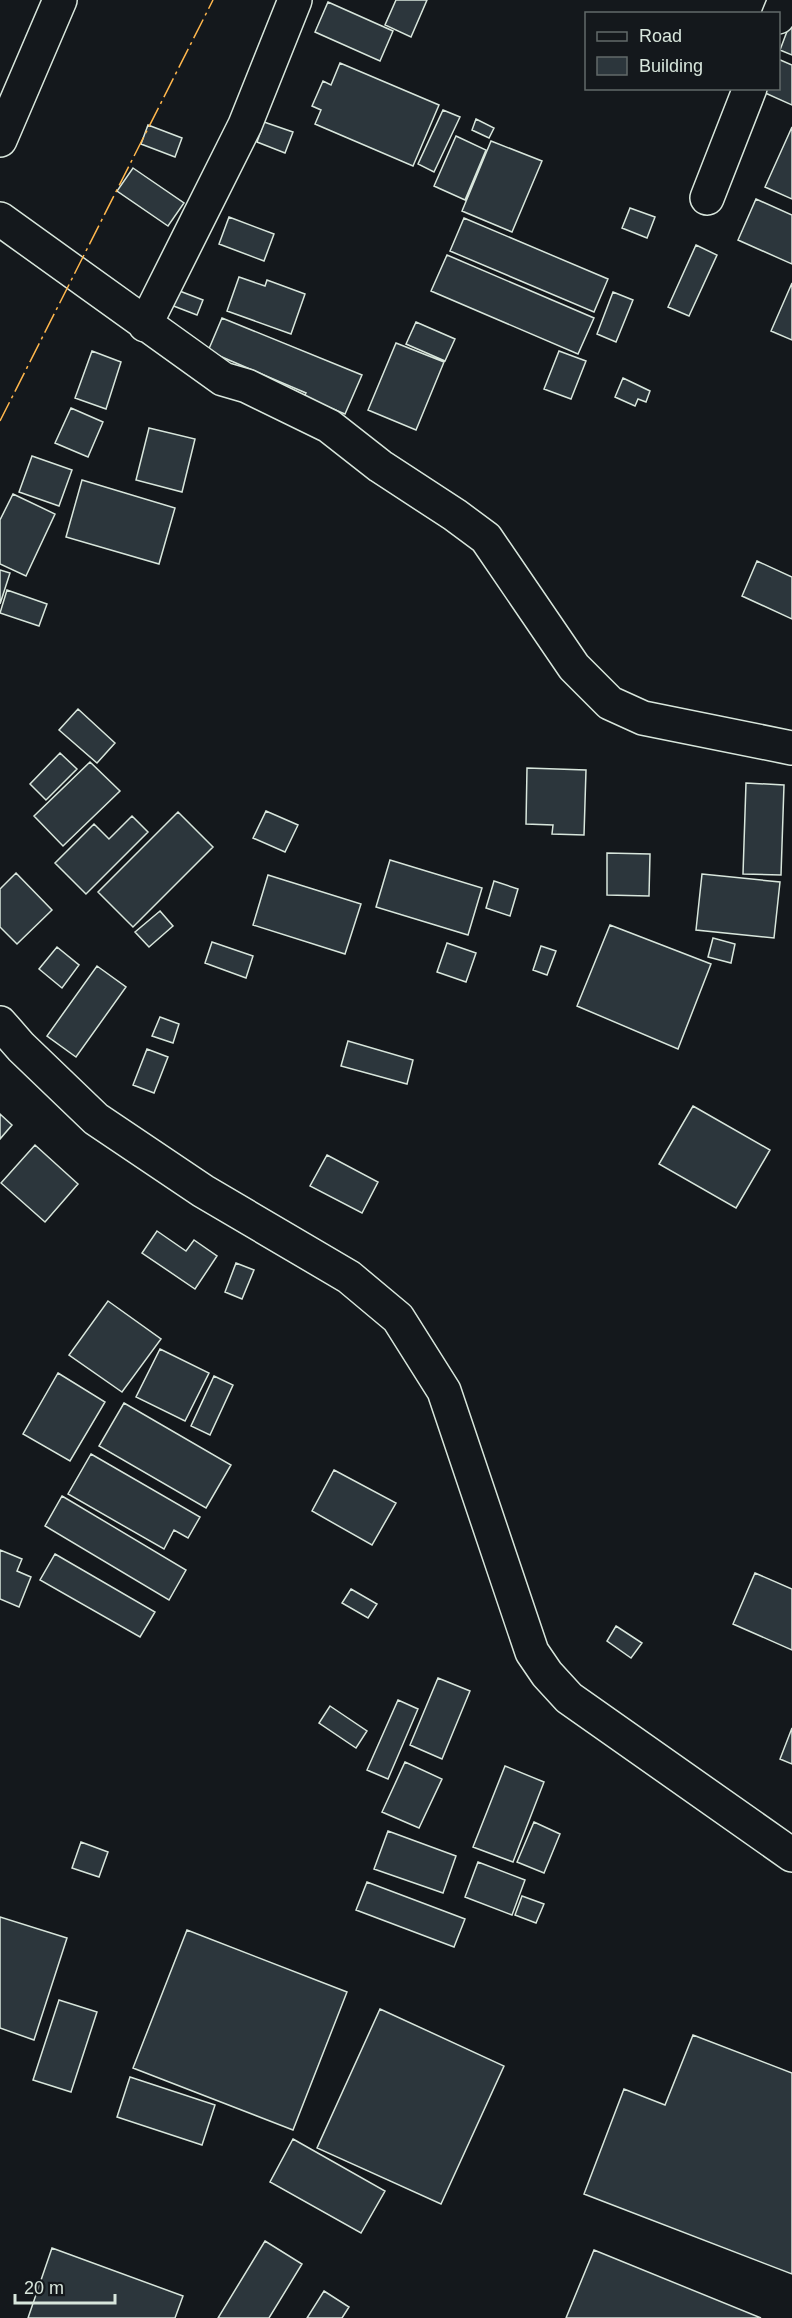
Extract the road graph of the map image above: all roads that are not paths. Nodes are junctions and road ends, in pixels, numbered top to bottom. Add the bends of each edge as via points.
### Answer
1 (60, 0) edge
2 (295, 0) edge
3 (749, 90) edge
4 (0, 140) edge
5 (707, 198) dead end
6 (0, 219) edge
7 (145, 325) junction
8 (792, 748) edge
9 (0, 1023) edge
10 (792, 1855) edge

1 - 4 main road
2 - 7 main road via 244,125
3 - 5 main road
6 - 7 main road
7 - 8 main road via 223,379 277,399 329,426 486,538 574,667 610,703 643,718
9 - 10 main road via 96,1119 203,1191 349,1276 398,1318 444,1391 532,1652 547,1674 569,1698

